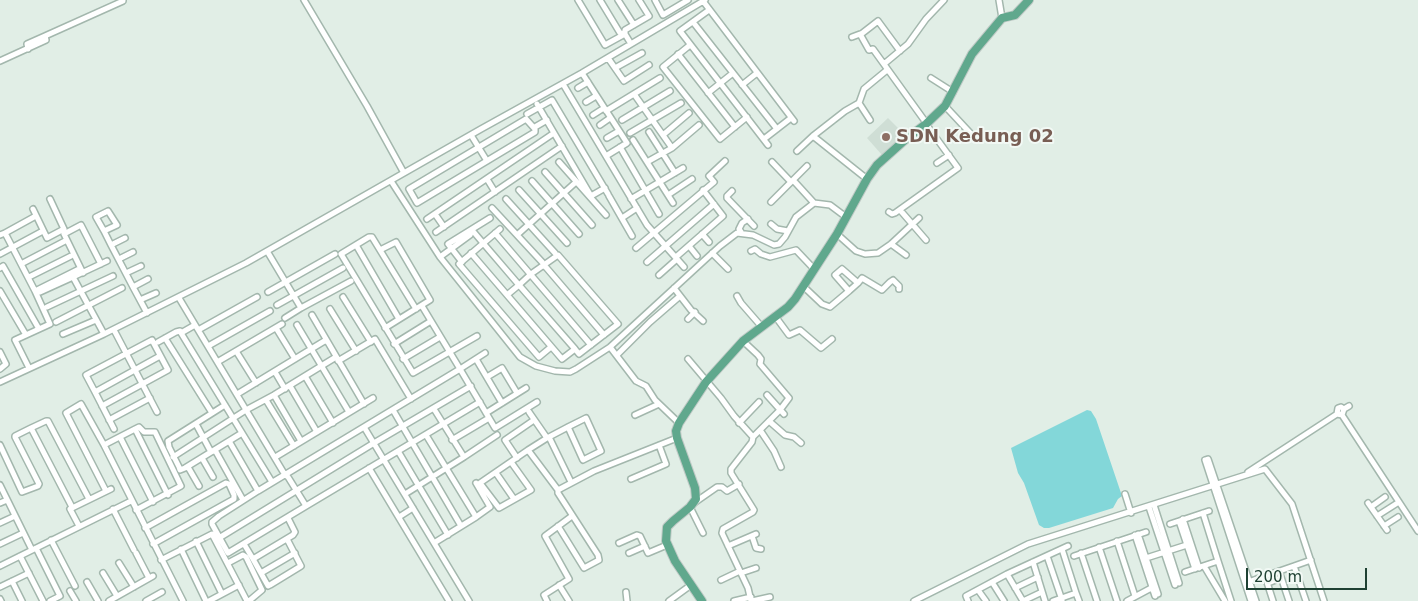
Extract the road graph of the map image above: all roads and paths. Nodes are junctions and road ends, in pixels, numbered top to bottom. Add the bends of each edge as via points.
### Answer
1 (123, 0) edge
2 (304, 0) edge
3 (578, 0) edge
4 (600, 0) edge
5 (618, 0) edge
6 (639, 0) edge
7 (655, 0) edge
8 (675, 0) edge
9 (688, 0) edge
10 (944, 0) edge
11 (999, 0) edge
12 (1029, 0) edge
13 (704, 1) edge
14 (678, 6) junction
15 (709, 10) junction
16 (682, 13) junction
17 (1002, 18) junction
18 (693, 22) junction
19 (634, 25) junction
20 (625, 34) junction
21 (860, 35) junction
22 (852, 37) dead end
23 (631, 44) junction
24 (690, 44) junction
25 (900, 51) junction
26 (642, 53) dead end
27 (678, 54) junction
28 (608, 58) junction
29 (0, 61) edge
30 (884, 64) junction
31 (649, 66) dead end
32 (615, 68) junction
33 (887, 70) junction
34 (582, 73) junction
35 (733, 73) junction
36 (757, 73) junction
37 (660, 78) dead end
38 (931, 78) dead end
39 (588, 82) junction
40 (720, 83) junction
41 (563, 84) junction
42 (742, 85) junction
43 (578, 88) dead end
44 (670, 91) dead end
45 (953, 92) junction
46 (708, 93) junction
47 (634, 94) junction
48 (596, 96) junction
49 (535, 100) junction
50 (586, 102) dead end
51 (681, 103) dead end
52 (859, 103) junction
53 (945, 106) junction
54 (539, 107) junction
55 (644, 107) junction
56 (605, 110) junction
57 (527, 114) dead end
58 (689, 114) dead end
59 (593, 115) dead end
60 (747, 117) junction
61 (610, 118) junction
62 (547, 120) junction
63 (622, 120) dead end
64 (652, 120) junction
65 (870, 120) dead end
66 (926, 124) junction
67 (600, 125) dead end
68 (699, 125) dead end
69 (535, 127) dead end
70 (735, 127) junction
71 (776, 129) junction
72 (619, 131) junction
73 (630, 132) dead end
74 (649, 132) dead end
75 (554, 133) junction
76 (471, 135) junction
77 (663, 135) junction
78 (813, 136) junction
79 (973, 136) dead end
80 (607, 138) dead end
81 (764, 139) junction
82 (633, 140) dead end
83 (768, 145) dead end
84 (562, 146) junction
85 (478, 147) junction
86 (620, 147) junction
87 (672, 148) junction
88 (797, 151) dead end
89 (662, 154) junction
90 (949, 154) junction
91 (606, 156) junction
92 (487, 161) junction
93 (726, 161) dead end
94 (559, 162) dead end
95 (647, 162) junction
96 (772, 162) dead end
97 (938, 163) dead end
98 (807, 166) dead end
99 (683, 168) dead end
100 (575, 169) junction
101 (545, 172) dead end
102 (404, 173) junction
103 (568, 173) junction
104 (674, 173) junction
105 (487, 178) junction
106 (867, 178) junction
107 (692, 179) dead end
108 (532, 180) dead end
109 (391, 181) junction
110 (792, 181) junction
111 (576, 182) junction
112 (660, 182) junction
113 (605, 188) junction
114 (519, 190) dead end
115 (704, 190) junction
116 (645, 191) junction
117 (732, 191) dead end
118 (494, 192) junction
119 (564, 193) junction
120 (668, 195) junction
121 (50, 199) dead end
122 (506, 199) dead end
123 (631, 199) junction
124 (771, 202) dead end
125 (673, 203) dead end
126 (814, 203) junction
127 (552, 204) junction
128 (714, 204) junction
129 (492, 208) dead end
130 (637, 208) junction
131 (33, 209) dead end
132 (900, 210) junction
133 (889, 212) dead end
134 (435, 214) junction
135 (540, 214) junction
136 (659, 214) dead end
137 (606, 215) dead end
138 (34, 217) dead end
139 (490, 218) dead end
140 (622, 218) junction
141 (846, 218) junction
142 (919, 218) dead end
143 (427, 219) dead end
144 (748, 220) junction
145 (529, 224) junction
146 (770, 224) dead end
147 (592, 225) dead end
148 (911, 225) junction
149 (444, 226) junction
150 (754, 226) dead end
151 (472, 230) junction
152 (64, 231) junction
153 (104, 231) dead end
154 (788, 231) junction
155 (41, 232) dead end
156 (436, 232) dead end
157 (654, 232) junction
158 (741, 232) junction
159 (838, 232) junction
160 (2, 234) edge
161 (579, 234) dead end
162 (702, 234) junction
163 (517, 235) junction
164 (632, 236) dead end
165 (125, 238) dead end
166 (926, 240) dead end
167 (65, 241) dead end
168 (709, 242) dead end
169 (483, 243) junction
170 (567, 243) dead end
171 (892, 244) junction
172 (111, 245) junction
173 (356, 245) junction
174 (666, 246) junction
175 (689, 246) junction
176 (12, 247) junction
177 (636, 248) dead end
178 (380, 250) junction
179 (452, 250) junction
180 (751, 251) dead end
181 (133, 252) dead end
182 (472, 253) junction
183 (555, 253) dead end
184 (0, 254) edge
185 (269, 254) junction
186 (335, 254) dead end
187 (713, 254) junction
188 (906, 255) dead end
189 (71, 256) dead end
190 (697, 256) dead end
191 (440, 257) junction
192 (676, 258) junction
193 (119, 259) junction
194 (107, 261) dead end
195 (462, 262) junction
196 (647, 262) dead end
197 (543, 263) junction
198 (21, 264) junction
199 (101, 264) junction
200 (140, 266) dead end
201 (684, 267) dead end
202 (0, 268) edge
203 (343, 268) dead end
204 (728, 269) dead end
205 (814, 269) junction
206 (81, 271) junction
207 (126, 273) junction
208 (531, 274) junction
209 (659, 275) dead end
210 (112, 276) dead end
211 (29, 277) junction
212 (73, 278) junction
213 (148, 279) dead end
214 (351, 281) dead end
215 (285, 282) junction
216 (858, 282) junction
217 (519, 285) junction
218 (804, 286) junction
219 (133, 287) junction
220 (122, 288) dead end
221 (899, 289) dead end
222 (0, 291) edge
223 (38, 291) junction
224 (80, 291) junction
225 (849, 291) junction
226 (268, 292) dead end
227 (677, 292) junction
228 (156, 293) dead end
229 (507, 295) junction
230 (293, 296) junction
231 (737, 296) dead end
232 (258, 297) dead end
233 (344, 297) dead end
234 (180, 298) junction
235 (140, 300) junction
236 (277, 304) dead end
237 (88, 306) junction
238 (422, 306) junction
239 (47, 307) dead end
240 (301, 308) junction
241 (330, 309) dead end
242 (416, 309) junction
243 (270, 311) dead end
244 (695, 312) junction
245 (147, 313) junction
246 (312, 315) dead end
247 (775, 316) junction
248 (399, 319) junction
249 (688, 319) dead end
250 (96, 320) junction
251 (431, 321) junction
252 (703, 321) dead end
253 (56, 322) dead end
254 (297, 325) dead end
255 (761, 326) junction
256 (198, 327) junction
257 (276, 328) junction
258 (385, 328) junction
259 (40, 329) junction
260 (114, 330) junction
261 (181, 333) junction
262 (63, 334) dead end
263 (104, 334) junction
264 (26, 335) junction
265 (604, 335) junction
266 (476, 336) dead end
267 (440, 337) junction
268 (165, 338) junction
269 (832, 339) dead end
270 (326, 340) junction
271 (743, 341) junction
272 (158, 342) dead end
273 (371, 342) junction
274 (394, 344) junction
275 (210, 345) junction
276 (591, 345) junction
277 (551, 347) junction
278 (312, 349) junction
279 (575, 349) junction
280 (236, 351) junction
281 (356, 351) junction
282 (0, 352) edge
283 (450, 352) junction
284 (614, 352) junction
285 (485, 353) dead end
286 (126, 354) junction
287 (160, 356) junction
288 (295, 359) junction
289 (337, 359) junction
290 (403, 359) junction
291 (476, 359) junction
292 (688, 359) dead end
293 (219, 361) junction
294 (321, 365) junction
295 (29, 368) junction
296 (0, 369) edge
297 (460, 369) junction
298 (135, 370) junction
299 (274, 372) junction
300 (305, 376) junction
301 (487, 377) junction
302 (0, 382) edge
303 (706, 382) junction
304 (256, 383) junction
305 (142, 384) junction
306 (471, 386) junction
307 (287, 387) junction
308 (526, 388) dead end
309 (95, 392) junction
310 (239, 393) junction
311 (517, 394) junction
312 (274, 395) junction
313 (767, 395) dead end
314 (150, 398) junction
315 (373, 398) dead end
316 (411, 399) junction
317 (266, 400) junction
318 (480, 402) junction
319 (537, 402) dead end
320 (759, 402) dead end
321 (502, 403) junction
322 (364, 404) junction
323 (659, 404) junction
324 (225, 405) junction
325 (102, 406) junction
326 (434, 409) junction
327 (247, 410) junction
328 (393, 410) junction
329 (157, 412) dead end
330 (349, 412) junction
331 (529, 412) dead end
332 (782, 412) junction
333 (212, 413) junction
334 (488, 415) junction
335 (635, 415) dead end
336 (233, 418) junction
337 (109, 420) junction
338 (534, 420) junction
339 (769, 421) junction
340 (739, 422) junction
341 (333, 423) junction
342 (679, 423) junction
343 (196, 424) junction
344 (443, 424) junction
345 (364, 427) junction
346 (403, 427) junction
347 (568, 427) junction
348 (31, 428) junction
349 (114, 429) dead end
350 (135, 429) junction
351 (760, 430) junction
352 (317, 432) junction
353 (242, 433) junction
354 (426, 435) junction
355 (498, 435) dead end
356 (120, 436) junction
357 (203, 437) junction
358 (753, 437) junction
359 (548, 438) junction
360 (677, 438) junction
361 (452, 440) junction
362 (229, 441) junction
363 (301, 441) junction
364 (374, 443) junction
365 (412, 443) junction
366 (801, 443) dead end
367 (0, 445) edge
368 (104, 445) junction
369 (658, 445) junction
370 (294, 446) junction
371 (528, 450) junction
372 (213, 451) junction
373 (398, 451) junction
374 (173, 456) junction
375 (277, 456) junction
376 (202, 458) junction
377 (464, 458) junction
378 (517, 458) junction
379 (384, 460) junction
380 (1204, 460) dead end
381 (511, 462) junction
382 (188, 466) junction
383 (369, 468) junction
384 (447, 468) junction
385 (781, 468) dead end
386 (496, 472) junction
387 (287, 475) junction
388 (213, 477) dead end
389 (433, 477) junction
390 (1241, 477) junction
391 (632, 479) dead end
392 (272, 482) junction
393 (571, 482) junction
394 (476, 483) dead end
395 (739, 484) junction
396 (0, 485) edge
397 (1215, 485) junction
398 (199, 486) dead end
399 (419, 486) junction
400 (258, 490) junction
401 (296, 490) junction
402 (558, 490) junction
403 (405, 494) junction
404 (1125, 494) dead end
405 (168, 495) junction
406 (1385, 497) dead end
407 (89, 499) junction
408 (514, 499) junction
409 (7, 500) junction
410 (243, 500) junction
411 (131, 501) junction
412 (153, 502) junction
413 (1399, 502) junction
414 (0, 503) edge
415 (692, 505) junction
416 (306, 506) junction
417 (1152, 506) junction
418 (72, 507) junction
419 (413, 508) junction
420 (113, 510) junction
421 (136, 510) junction
422 (1209, 511) dead end
423 (1131, 513) junction
424 (1203, 513) junction
425 (15, 516) junction
426 (572, 516) junction
427 (1377, 516) junction
428 (399, 517) junction
429 (476, 517) junction
430 (1398, 517) dead end
431 (288, 518) junction
432 (1181, 520) junction
433 (0, 523) edge
434 (1170, 524) dead end
435 (79, 526) junction
436 (461, 526) junction
437 (558, 526) junction
438 (144, 528) junction
439 (1418, 531) edge
440 (1146, 532) dead end
441 (23, 533) junction
442 (703, 533) dead end
443 (448, 535) junction
444 (1136, 535) junction
445 (219, 538) junction
446 (287, 539) junction
447 (51, 540) junction
448 (196, 541) junction
449 (1116, 541) junction
450 (434, 543) junction
451 (619, 543) dead end
452 (0, 544) edge
453 (153, 544) junction
454 (244, 544) junction
455 (1189, 544) junction
456 (667, 545) junction
457 (645, 546) junction
458 (728, 546) junction
459 (1099, 547) junction
460 (34, 549) junction
461 (181, 549) junction
462 (761, 549) dead end
463 (1166, 551) junction
464 (295, 552) junction
465 (629, 553) dead end
466 (1081, 553) junction
467 (20, 556) junction
468 (1047, 556) junction
469 (1074, 556) dead end
470 (253, 559) junction
471 (1144, 559) junction
472 (161, 560) junction
473 (1311, 560) junction
474 (1033, 562) junction
475 (1218, 562) junction
476 (119, 563) dead end
477 (228, 563) junction
478 (0, 566) edge
479 (1294, 566) junction
480 (1200, 567) junction
481 (756, 568) dead end
482 (1279, 571) junction
483 (29, 572) junction
484 (741, 572) junction
485 (1185, 572) dead end
486 (103, 573) dead end
487 (261, 573) junction
488 (1007, 574) junction
489 (1265, 576) junction
490 (1038, 577) junction
491 (1282, 578) junction
492 (721, 580) dead end
493 (12, 581) junction
494 (87, 582) dead end
495 (992, 582) junction
496 (1247, 582) junction
497 (1268, 583) junction
498 (1177, 584) dead end
499 (559, 585) junction
500 (75, 586) dead end
501 (239, 586) junction
502 (691, 586) junction
503 (1154, 586) junction
504 (0, 587) edge
505 (134, 587) junction
506 (1015, 588) junction
507 (978, 590) junction
508 (70, 591) dead end
509 (162, 592) dead end
510 (626, 592) dead end
511 (1042, 592) junction
512 (1076, 593) junction
513 (222, 594) junction
514 (1157, 595) dead end
515 (117, 596) junction
516 (1135, 596) junction
517 (770, 597) dead end
518 (751, 600) edge
519 (1062, 600) edge
520 (22, 601) edge
521 (43, 601) edge
522 (50, 601) edge
523 (76, 601) edge
524 (98, 601) edge
525 (109, 601) edge
526 (146, 601) edge
527 (183, 601) edge
528 (208, 601) edge
529 (248, 601) edge
530 (449, 601) edge
531 (469, 601) edge
532 (547, 601) edge
533 (569, 601) edge
534 (628, 601) edge
535 (669, 601) edge
536 (702, 601) edge
537 (734, 601) edge
538 (914, 601) edge
539 (968, 601) edge
540 (986, 601) edge
541 (1004, 601) edge
542 (1023, 601) edge
543 (1045, 601) edge
544 (1053, 601) edge
545 (1079, 601) edge
546 (1097, 601) edge
547 (1117, 601) edge
548 (1127, 601) edge
549 (1225, 601) edge
550 (1231, 601) edge
551 (1251, 601) edge
552 (1256, 601) edge
553 (1273, 601) edge
554 (1289, 601) edge
555 (1306, 601) edge
556 (1324, 601) edge

1 - 29 street
2 - 102 street
3 - 20 street via 605,45
4 - 20 street via 620,32
5 - 19 street
6 - 19 street via 649,16
7 - 14 street via 663,15
8 - 14 street
9 - 14 street
10 - 25 street
11 - 17 street
12 - 17 main road via 1015,15
13 - 15 street
13 - 16 street
14 - 16 street
15 - 18 street
15 - 36 street
16 - 23 street
17 - 45 main road via 972,54
18 - 24 street via 680,31
18 - 35 street
19 - 20 street via 625,30
20 - 23 street
21 - 22 street
21 - 25 street via 878,21
21 - 30 street
23 - 28 street
24 - 27 street
24 - 40 street
25 - 30 street
26 - 32 street
27 - 46 street
27 - 70 street via 663,67 720,139
28 - 32 street
28 - 34 street
30 - 33 street
31 - 32 street via 624,81
33 - 52 street via 864,89
33 - 66 street
34 - 39 street
34 - 41 street
35 - 40 street
35 - 42 street
36 - 42 street
36 - 71 street via 792,120
37 - 47 street
38 - 45 street
39 - 43 street
39 - 48 street
40 - 46 street
40 - 60 street
41 - 49 street
41 - 91 street
42 - 71 street
44 - 55 street
45 - 53 main road
46 - 70 street
47 - 55 street
47 - 56 street
48 - 50 street
48 - 56 street
49 - 54 street
49 - 76 street
51 - 64 street
52 - 65 street
52 - 78 street
53 - 66 main road
53 - 79 street
54 - 57 street
54 - 62 street
54 - 113 street via 552,100
55 - 63 street
55 - 64 street
56 - 59 street
56 - 61 street
58 - 77 street
60 - 70 street
60 - 81 street
61 - 67 street
61 - 72 street
62 - 69 street
62 - 75 street
64 - 73 street
64 - 77 street
66 - 90 street
66 - 106 main road via 889,154
68 - 87 street
71 - 81 street
72 - 80 street
72 - 86 street via 626,143
74 - 89 street
75 - 84 street
75 - 105 street
76 - 85 street
76 - 102 street
77 - 87 street
78 - 88 street
78 - 106 street
81 - 83 street
82 - 95 street
84 - 100 street
84 - 118 street
85 - 92 street
85 - 92 street via 524,120 528,120 534,129 535,132
85 - 92 street via 408,189 417,203
86 - 91 street
86 - 116 street
87 - 89 street
89 - 95 street
89 - 104 street
90 - 97 street
90 - 132 street via 958,169
91 - 123 street
93 - 115 street via 709,176 714,182
94 - 103 street
95 - 112 street
96 - 110 street
98 - 110 street
99 - 104 street
100 - 103 street
100 - 113 street via 591,196
101 - 119 street
102 - 109 street
103 - 111 street
104 - 112 street
105 - 118 street
105 - 134 street
106 - 141 main road
107 - 120 street
108 - 127 street
109 - 185 street
109 - 191 street
110 - 124 street
110 - 126 street
111 - 119 street
111 - 137 street
112 - 116 street
112 - 120 street
113 - 140 street
114 - 135 street
115 - 128 street
115 - 157 street
116 - 123 street
116 - 136 street
117 - 144 street via 726,196
118 - 149 street
119 - 127 street
119 - 147 street
120 - 125 street
121 - 152 street
122 - 145 street
123 - 130 street
126 - 141 street via 830,204
126 - 154 street via 796,217
127 - 135 street
127 - 161 street
128 - 162 street via 723,216
128 - 174 street
129 - 163 street
130 - 140 street
130 - 157 street
131 - 152 street via 47,238
132 - 133 street via 893,214
132 - 148 street
134 - 143 street
134 - 149 street
135 - 145 street
135 - 170 street
138 - 160 street
139 - 151 street
140 - 164 street
141 - 159 main road
142 - 148 street
144 - 150 street
144 - 158 street via 742,223
145 - 163 street
145 - 183 street
146 - 154 street
148 - 166 street
148 - 171 street
149 - 156 street
151 - 169 street
151 - 179 street via 448,244
152 - 199 street via 81,225
152 - 206 street
153 - 172 street
154 - 158 street via 783,240 774,245
155 - 176 street
157 - 174 street
157 - 177 street
158 - 187 street via 728,239
159 - 171 street via 856,251 864,254 878,252
159 - 205 main road
160 - 176 street
162 - 168 street
162 - 175 street
163 - 197 street
165 - 172 street
167 - 198 street
169 - 182 street
169 - 208 street via 498,231
169 - 217 street
171 - 188 street
172 - 193 street
173 - 178 street via 371,237
173 - 248 street
173 - 258 street via 341,256
174 - 192 street
174 - 196 street
175 - 190 street
175 - 192 street
176 - 184 street
176 - 198 street
178 - 238 street via 396,242 430,300
178 - 242 street
179 - 191 street
179 - 195 street
180 - 205 street via 755,249 770,257 796,250
181 - 193 street
182 - 195 street
182 - 229 street
185 - 215 street
185 - 234 street
186 - 215 street
187 - 204 street
187 - 227 street
189 - 211 street
191 - 284 street via 527,362 543,369 570,372
192 - 201 street
192 - 209 street
193 - 207 street
194 - 199 street
195 - 277 street via 459,264 539,357
197 - 208 street
197 - 265 street
197 - 265 street via 558,255 618,324
198 - 211 street
199 - 206 street
200 - 207 street
202 - 259 street via 4,266
203 - 230 street
205 - 218 main road
206 - 212 street
206 - 223 street
207 - 219 street
208 - 217 street
208 - 276 street
210 - 224 street
211 - 223 street
212 - 223 street
212 - 224 street
213 - 219 street
214 - 240 street
215 - 226 street
215 - 230 street
216 - 221 street via 862,278 882,290 893,280
216 - 225 street
216 - 225 street via 842,269 838,271 835,275
217 - 229 street
217 - 279 street
218 - 225 street via 822,304 830,307
218 - 247 main road via 792,303
219 - 235 street
220 - 237 street
222 - 264 street
223 - 259 street via 50,324
224 - 237 street
224 - 239 street
227 - 244 street
227 - 284 street
227 - 284 street via 650,322
228 - 235 street
229 - 277 street
230 - 236 street
230 - 240 street
231 - 255 street
232 - 256 street
233 - 273 street
234 - 245 street
234 - 256 street
235 - 245 street
237 - 250 street
237 - 253 street
238 - 242 street
238 - 251 street
240 - 257 street
241 - 281 street
242 - 248 street
243 - 275 street
244 - 249 street
244 - 252 street
245 - 260 street
246 - 270 street
247 - 255 main road
247 - 269 street via 788,335 800,330 821,348
248 - 258 street
250 - 262 street
250 - 263 street
251 - 267 street
251 - 274 street
254 - 278 street
255 - 271 main road
256 - 261 street
256 - 275 street
256 - 327 street
257 - 280 street
257 - 288 street
258 - 274 street
259 - 264 street
260 - 263 street
260 - 286 street
261 - 268 street
261 - 324 street
263 - 295 street
264 - 295 street via 15,340
265 - 276 street
266 - 283 street
267 - 283 street
267 - 290 street
268 - 272 street
268 - 333 street
270 - 278 street
270 - 289 street
271 - 303 main road
271 - 332 street via 758,355 760,364 789,398
273 - 281 street
273 - 316 street via 375,339
274 - 290 street
275 - 293 street
276 - 279 street via 579,354
277 - 279 street via 562,359
278 - 288 street
278 - 294 street
280 - 293 street
280 - 304 street
281 - 289 street
282 - 296 street via 6,364
283 - 290 street via 413,373
283 - 297 street
284 - 323 street
285 - 291 street
286 - 287 street via 151,340
286 - 298 street
286 - 309 street via 86,375
287 - 298 street
287 - 305 street via 168,370
288 - 299 street
289 - 294 street
289 - 322 street
291 - 297 street
291 - 301 street
292 - 303 street
293 - 310 street
294 - 300 street
294 - 330 street
295 - 302 street
297 - 306 street
297 - 316 street
298 - 305 street
298 - 309 street
299 - 304 street
299 - 307 street
300 - 307 street
300 - 341 street
301 - 311 street via 502,368
301 - 321 street
303 - 340 street
303 - 342 main road
304 - 310 street
305 - 314 street
305 - 325 street
306 - 318 street
306 - 326 street
307 - 312 street
307 - 352 street
308 - 311 street
309 - 325 street
310 - 327 street
311 - 321 street
312 - 317 street
312 - 363 street
313 - 332 street
314 - 329 street
314 - 337 street
315 - 322 street
316 - 328 street
317 - 327 street
317 - 370 street
318 - 334 street
318 - 344 street
319 - 334 street via 495,428
320 - 340 street
321 - 334 street
322 - 330 street
323 - 335 street
323 - 342 street
324 - 333 street
324 - 336 street
325 - 337 street
326 - 344 street
326 - 346 street
327 - 336 street
327 - 375 street
327 - 387 street
328 - 345 street
328 - 346 street
330 - 341 street
331 - 338 street
332 - 339 street
333 - 343 street
334 - 361 street
336 - 353 street
336 - 357 street
337 - 349 street
338 - 359 street
338 - 378 street via 505,440
339 - 351 street
339 - 366 street
340 - 358 street
341 - 352 street
342 - 360 main road
343 - 357 street
343 - 374 street via 168,441
344 - 354 street
344 - 361 street
345 - 364 street
345 - 387 street
346 - 364 street
346 - 365 street
347 - 347 street via 583,460 601,451 586,418
347 - 359 street
348 - 367 street via 15,437 38,486 22,492
348 - 407 street via 48,421
348 - 418 street
350 - 356 street
350 - 405 street
350 - 405 street via 139,427 144,432 155,432 181,484
351 - 358 street
351 - 385 street
352 - 363 street
353 - 362 street
353 - 392 street
354 - 365 street
354 - 384 street
355 - 377 street
356 - 368 street
356 - 412 street
357 - 372 street
357 - 374 street
358 - 395 street via 731,469
359 - 371 street
359 - 393 street
360 - 369 street
360 - 415 main road via 695,488 696,499
361 - 377 street
362 - 372 street
362 - 400 street
363 - 370 street
364 - 379 street
364 - 401 street
365 - 373 street
365 - 389 street
368 - 407 street via 83,404 66,412 108,490
368 - 411 street
369 - 391 street via 666,464
369 - 393 street
370 - 375 street
371 - 378 street
371 - 402 street
372 - 376 street
372 - 410 street
373 - 379 street
373 - 399 street
374 - 382 street via 180,470
375 - 387 street
376 - 382 street
376 - 388 street
377 - 384 street
378 - 381 street
379 - 383 street
379 - 403 street
380 - 397 street via 1208,459
381 - 386 street
381 - 408 street via 531,490
382 - 398 street
383 - 416 street
383 - 428 street
384 - 389 street
384 - 429 street
386 - 408 street
386 - 408 street via 480,483 499,508
387 - 392 street
387 - 401 street
389 - 399 street
389 - 436 street
390 - 397 street
390 - 413 street via 1341,409
390 - 473 street via 1265,469 1292,504
392 - 400 street
393 - 402 street
394 - 429 street via 490,507
395 - 415 street via 727,491 717,487
395 - 458 street via 754,510 751,515 723,529
396 - 409 street
397 - 417 street
397 - 496 street
399 - 403 street
399 - 443 street
400 - 410 street
401 - 416 street
401 - 445 street
402 - 426 street
403 - 419 street
404 - 423 street
405 - 412 street
406 - 427 street via 1369,505
407 - 418 street
409 - 414 street
409 - 425 street
410 - 445 street via 212,522
411 - 420 street
411 - 421 street
412 - 421 street
413 - 427 street
413 - 439 street
415 - 442 street
415 - 456 main road via 667,528
416 - 431 street
417 - 423 street
417 - 463 street
418 - 435 street via 70,512
419 - 428 street
419 - 450 street
420 - 435 street
420 - 505 street via 151,577
421 - 438 street
422 - 424 street
423 - 538 street via 1028,544
424 - 432 street
424 - 475 street
425 - 433 street
425 - 441 street
426 - 437 street
426 - 437 street via 599,560 584,568
427 - 430 street via 1385,528
428 - 530 street
429 - 436 street
431 - 446 street via 295,532
431 - 454 street
432 - 434 street
432 - 455 street
435 - 447 street
436 - 443 street
437 - 499 street via 545,538 568,576
438 - 453 street
438 - 453 street via 229,484 234,499
440 - 444 street
441 - 452 street
441 - 460 street
443 - 450 street
444 - 449 street
444 - 471 street
445 - 454 street via 228,553
446 - 464 street
446 - 470 street
447 - 460 street
447 - 500 street
448 - 461 street
448 - 477 street via 214,535
448 - 513 street
449 - 459 street
449 - 516 street
450 - 531 street
451 - 457 street via 638,534
453 - 472 street
454 - 470 street
455 - 463 street
455 - 480 street
456 - 457 street via 650,553
456 - 502 main road
457 - 465 street
458 - 462 street via 754,535 756,548
458 - 484 street
459 - 466 street
459 - 547 street
460 - 467 street
460 - 522 street via 60,596
461 - 472 street
461 - 528 street
463 - 471 street
463 - 498 street
464 - 487 street
464 - 487 street via 300,567 268,586
466 - 469 street
466 - 546 street
467 - 478 street
467 - 483 street
468 - 474 street
468 - 512 street via 1065,547
468 - 519 street
470 - 487 street
471 - 503 street
472 - 527 street
473 - 479 street
473 - 556 street
474 - 488 street
474 - 490 street
475 - 480 street
475 - 550 street
476 - 505 street
477 - 501 street
477 - 529 street via 244,555 246,557 262,590
479 - 482 street
479 - 555 street
480 - 485 street
480 - 549 street
481 - 484 street
482 - 489 street
482 - 491 street
483 - 493 street
483 - 521 street
484 - 492 street
484 - 518 street
486 - 515 street
488 - 495 street
488 - 506 street
489 - 496 street
489 - 497 street
490 - 506 street
490 - 511 street
491 - 497 street
491 - 554 street
493 - 504 street
493 - 520 street
494 - 524 street
495 - 507 street
495 - 541 street
496 - 551 street
496 - 552 street
497 - 553 street
499 - 532 street via 544,595
499 - 533 street
501 - 513 street
501 - 529 street
502 - 535 street
502 - 536 main road
503 - 514 street
503 - 516 street
505 - 515 street
506 - 542 street
507 - 539 street via 966,596
507 - 540 street
508 - 523 street
509 - 526 street
510 - 534 street
511 - 542 street
511 - 543 street
512 - 519 street
512 - 545 street
513 - 528 street
515 - 525 street
516 - 548 street
517 - 518 street
518 - 537 street
519 - 544 street

